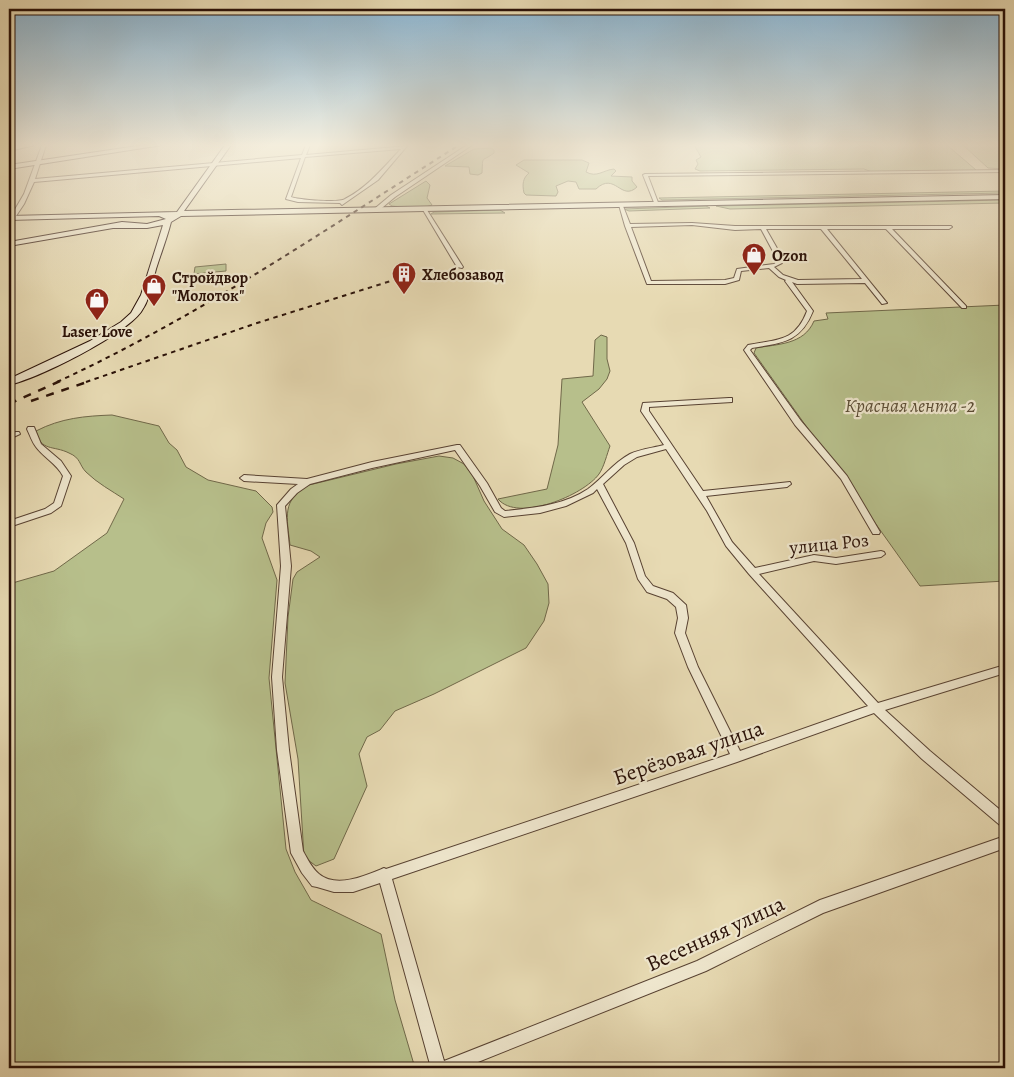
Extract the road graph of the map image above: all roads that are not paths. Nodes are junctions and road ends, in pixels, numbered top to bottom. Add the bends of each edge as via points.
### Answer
1 (25, 195) edge
2 (192, 195) edge
3 (354, 195) edge
4 (394, 195) edge
5 (653, 195) edge
6 (288, 196) edge
7 (1005, 197) edge
8 (345, 202) junction
9 (657, 205) junction
10 (621, 206) junction
11 (183, 207) junction
12 (425, 210) junction
13 (375, 211) junction
14 (332, 212) junction
15 (159, 214) junction
16 (119, 216) junction
17 (10, 218) edge
18 (172, 219) junction
19 (136, 222) junction
20 (628, 226) junction
21 (150, 227) junction
22 (949, 227) dead end
23 (763, 228) junction
24 (823, 228) junction
25 (888, 228) junction
26 (164, 234) junction
27 (9, 244) edge
28 (460, 267) dead end
29 (771, 267) junction
30 (788, 280) junction
31 (865, 281) junction
32 (884, 303) dead end
33 (964, 307) dead end
34 (9, 382) edge
35 (729, 400) dead end
36 (31, 429) dead end
37 (668, 446) junction
38 (244, 478) dead end
39 (307, 482) junction
40 (599, 484) junction
41 (787, 484) dead end
42 (701, 494) junction
43 (9, 524) edge
44 (876, 532) dead end
45 (881, 554) dead end
46 (752, 572) junction
47 (1005, 669) edge
48 (876, 708) junction
49 (737, 757) junction
50 (1005, 822) edge
51 (1005, 842) edge
52 (384, 874) junction
53 (438, 1068) edge
54 (445, 1068) edge

1 - 17 street via 18,211
2 - 11 main road
3 - 8 street
4 - 13 street
5 - 9 street
6 - 8 street via 298,201
7 - 9 main road
8 - 14 street
9 - 10 main road
10 - 12 main road
10 - 20 street
11 - 15 main road
11 - 18 main road
12 - 13 main road
12 - 28 street
13 - 14 main road
14 - 18 main road via 193,215
15 - 16 main road
15 - 18 main road
15 - 19 main road
16 - 17 main road
16 - 19 main road
18 - 21 main road
18 - 26 main road
19 - 21 main road
19 - 27 main road
20 - 23 street via 692,224 716,228
20 - 29 street via 648,283 725,282 737,279 739,270
21 - 26 main road
22 - 25 street
23 - 24 street
23 - 29 street via 780,262
24 - 25 street
24 - 31 street
25 - 33 street
26 - 34 main road via 135,315 93,343
29 - 30 street
30 - 31 street via 807,283
30 - 44 street via 810,311 805,325 784,340 750,346 747,350 798,423 844,478
31 - 32 street
35 - 37 street via 646,405 645,411
36 - 43 street via 39,446 52,455 67,476 58,504 48,511
37 - 40 street via 634,455
37 - 42 street
38 - 39 street
39 - 40 street via 457,447 498,510 504,514 562,504
39 - 52 street, Берёзовая улица via 281,505 286,566 277,677 297,853 317,881 334,886 353,886
40 - 49 street via 630,543 641,577 650,588 670,596 680,605 684,618 680,633
41 - 42 street
42 - 46 street via 729,544
45 - 46 street, улица Роз via 836,561 814,558
46 - 48 street
47 - 48 street, Берёзовая улица
48 - 49 street, Берёзовая улица
48 - 50 street via 926,756
49 - 52 street, Берёзовая улица
51 - 54 street, Весенняя улица via 820,907 701,966
52 - 53 street

